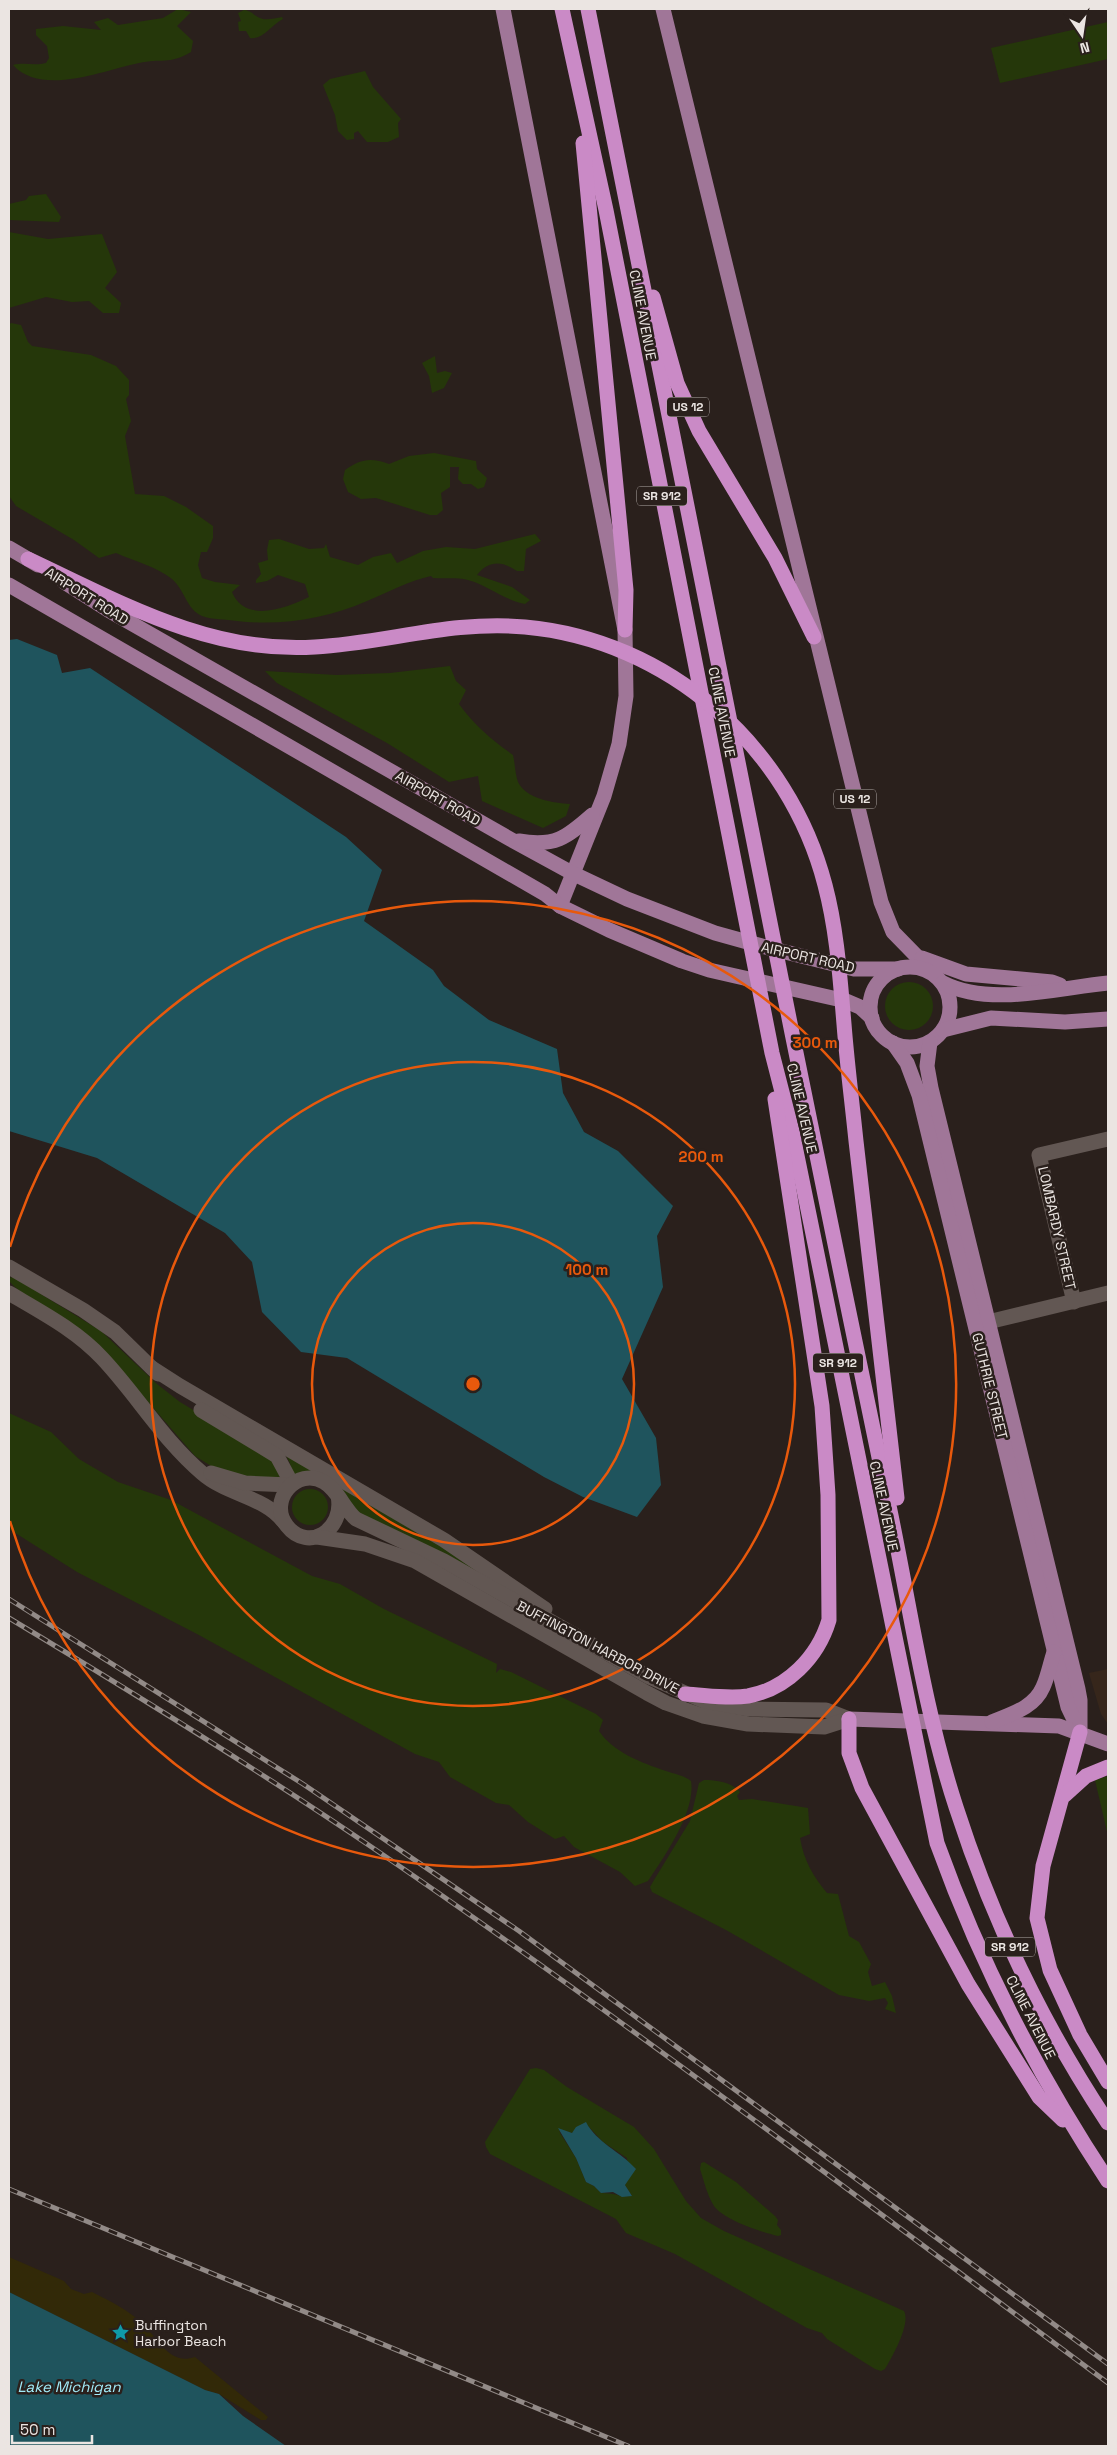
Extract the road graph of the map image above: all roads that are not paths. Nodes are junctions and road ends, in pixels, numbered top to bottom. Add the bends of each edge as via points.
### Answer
1 (503, 9) edge
2 (562, 9) edge
3 (588, 9) edge
4 (663, 9) edge
5 (578, 82) junction
6 (616, 156) junction
7 (9, 548) edge
8 (28, 559) junction
9 (9, 585) edge
10 (625, 630) junction
11 (814, 637) junction
12 (597, 811) junction
13 (510, 839) junction
14 (572, 873) junction
15 (560, 906) junction
16 (912, 954) junction
17 (898, 969) junction
18 (939, 979) junction
19 (1108, 983) edge
20 (1066, 988) junction
21 (872, 1018) junction
22 (1108, 1019) edge
23 (943, 1030) junction
24 (930, 1042) junction
25 (893, 1043) junction
26 (772, 1053) junction
27 (1108, 1139) edge
28 (9, 1267) edge
29 (9, 1293) edge
30 (1108, 1293) edge
31 (1074, 1302) junction
32 (988, 1322) junction
33 (152, 1368) junction
34 (189, 1462) junction
35 (291, 1484) junction
36 (338, 1496) junction
37 (284, 1522) junction
38 (317, 1537) junction
39 (1037, 1555) junction
40 (907, 1589) junction
41 (603, 1650) junction
42 (1054, 1652) junction
43 (685, 1694) junction
44 (849, 1719) junction
45 (986, 1724) junction
46 (1080, 1732) junction
47 (1108, 1744) edge
48 (1108, 1767) edge
49 (1064, 1796) junction
50 (1108, 2082) edge
51 (1108, 2123) edge
52 (1078, 2136) junction
53 (1108, 2181) edge

1 - 10 main road
2 - 5 highway, CLINE AVENUE
3 - 6 highway, CLINE AVENUE / US 12
4 - 11 main road
5 - 10 highway via 626,590
5 - 26 highway, CLINE AVENUE / SR 912
6 - 11 highway, US 12 via 677,383 699,431 775,558
6 - 40 highway, CLINE AVENUE / SR 912 via 826,1210
7 - 8 main road, AIRPORT ROAD
8 - 13 main road, AIRPORT ROAD via 108,610
8 - 40 highway via 176,627 240,643 312,648 480,625 540,629 585,639 644,660 688,686 735,726 770,769 795,808 810,840 833,926
9 - 15 main road, AIRPORT ROAD via 545,894
10 - 12 main road via 624,720 612,771
11 - 16 main road, US 12 via 881,902 893,932
12 - 13 main road via 562,839 543,844
12 - 14 main road
13 - 14 main road, AIRPORT ROAD
14 - 15 main road
14 - 17 main road, AIRPORT ROAD via 670,918 715,933 854,969
15 - 21 main road, AIRPORT ROAD via 682,962 846,1001 860,1007
16 - 18 main road, US 12
16 - 20 main road, US 12 via 966,974 1052,982
17 - 18 main road via 919,968
17 - 21 main road via 882,978 876,986 870,1006
18 - 20 main road via 976,994
18 - 23 main road via 951,1005 948,1023
19 - 20 main road, US 12
21 - 25 main road via 881,1035
22 - 23 main road via 1065,1022 991,1018
23 - 24 main road
24 - 25 main road via 909,1047
24 - 32 main road, GUTHRIE STREET via 927,1066 931,1088
25 - 39 main road, GUTHRIE STREET via 907,1063 923,1110
26 - 43 highway via 773,1086 822,1406 828,1495 829,1620 808,1661 773,1687 740,1696
26 - 52 highway, CLINE AVENUE / SR 912 via 792,1131 937,1843 982,1958 1025,2044
27 - 31 street, LOMBARDY STREET via 1039,1155
28 - 33 street via 115,1332
29 - 34 street via 85,1342
30 - 31 street
31 - 32 street
32 - 39 main road, GUTHRIE STREET
33 - 35 street via 203,1411 277,1456
33 - 41 street via 444,1540
34 - 35 street via 245,1483
34 - 37 street via 220,1486 268,1506
35 - 36 street via 307,1478 323,1481
35 - 37 street via 280,1502
36 - 38 street via 339,1512 334,1526
36 - 41 street, BUFFINGTON HARBOR DRIVE via 356,1519 444,1561
37 - 38 street via 298,1535
38 - 44 street, BUFFINGTON HARBOR DRIVE via 365,1544 415,1561 647,1693 682,1709 758,1725 824,1727
39 - 42 main road, GUTHRIE STREET
39 - 46 main road, GUTHRIE STREET via 1080,1700
40 - 51 highway, CLINE AVENUE / SR 912 via 942,1756 980,1875 1018,1964 1066,2055
41 - 43 street, BUFFINGTON HARBOR DRIVE
42 - 45 main road via 1044,1685 1034,1701
42 - 46 main road, GUTHRIE STREET via 1068,1707
43 - 44 street, BUFFINGTON HARBOR DRIVE via 717,1706 826,1710
44 - 45 main road
44 - 52 highway via 849,1753 862,1788 968,1984 1039,2097
45 - 46 main road via 1059,1726
46 - 47 main road
46 - 49 highway
48 - 49 highway via 1086,1776
49 - 50 highway via 1043,1866 1037,1918 1050,1970 1080,2035
52 - 53 highway, CLINE AVENUE / SR 912

